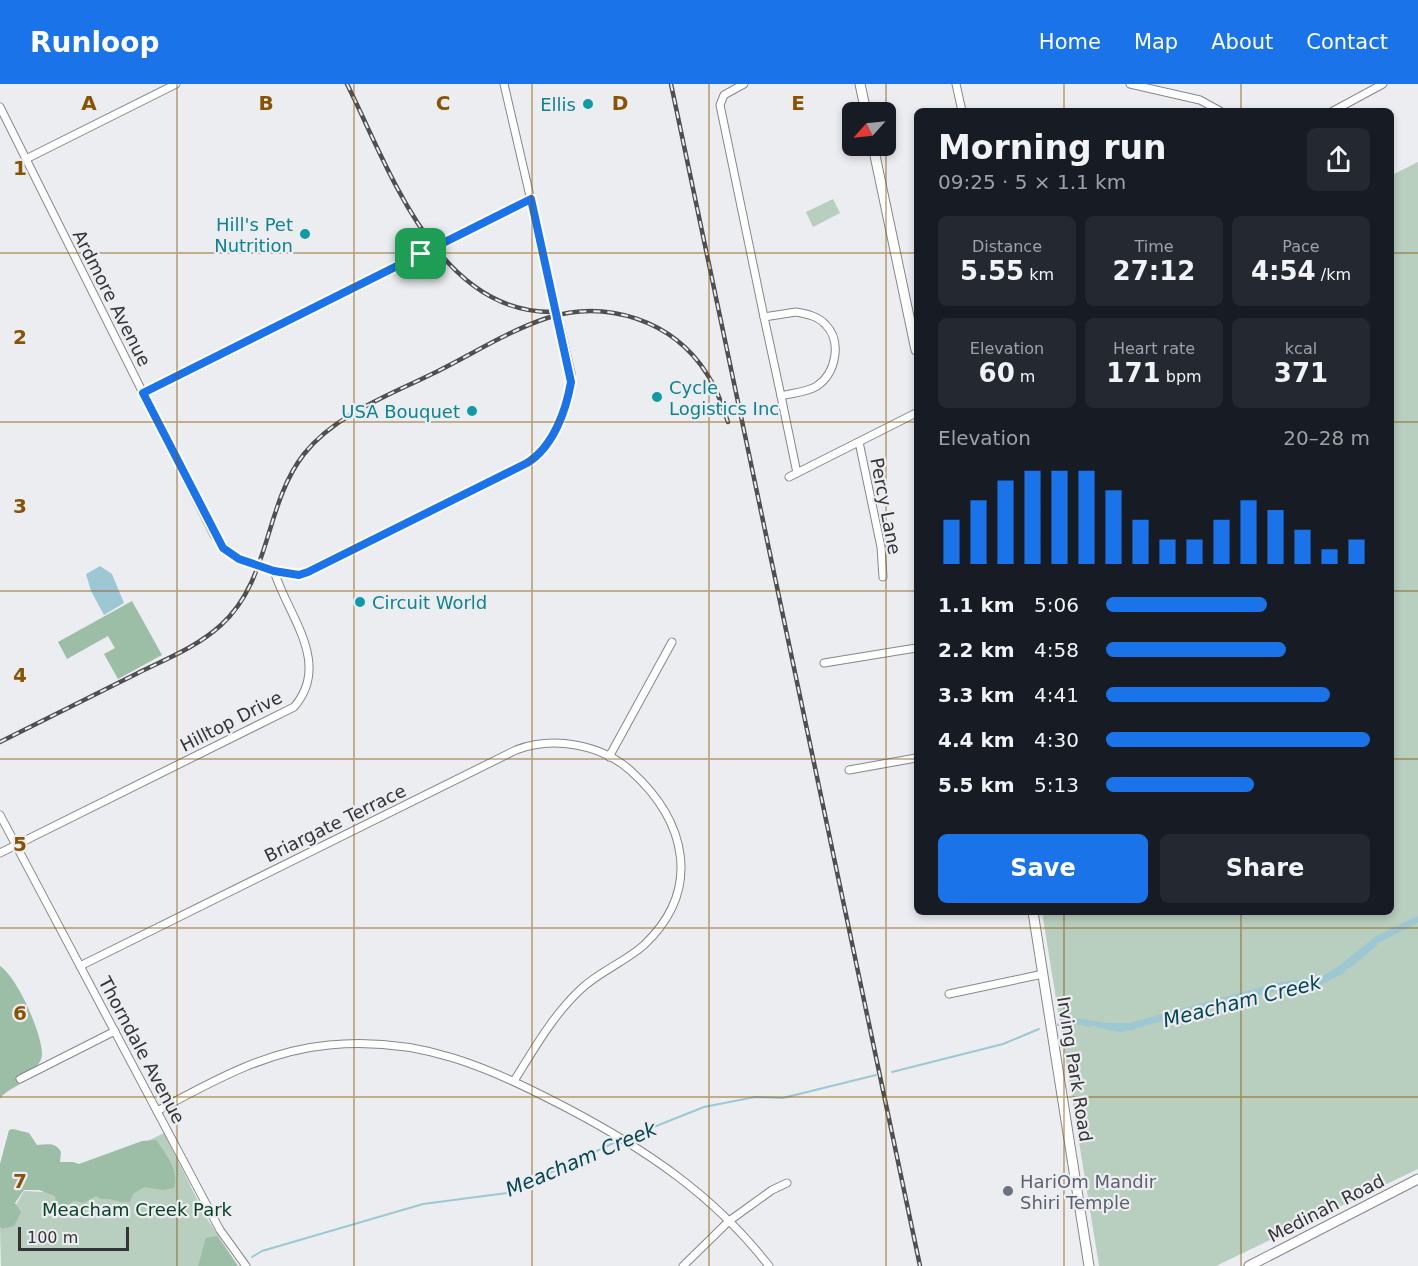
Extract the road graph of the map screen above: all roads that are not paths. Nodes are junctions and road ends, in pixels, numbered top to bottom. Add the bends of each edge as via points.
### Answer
1 (176, 84) edge
2 (504, 84) edge
3 (744, 84) edge
4 (860, 84) edge
5 (956, 84) edge
6 (1130, 84) edge
7 (1383, 84) edge
8 (864, 102) edge
9 (0, 107) edge
10 (961, 108) edge
11 (1215, 108) edge
12 (1339, 108) edge
13 (875, 156) edge
14 (26, 159) junction
15 (531, 199) junction
16 (764, 317) junction
17 (914, 341) edge
18 (143, 393) junction
19 (781, 396) junction
20 (914, 414) edge
21 (859, 442) junction
22 (797, 473) junction
23 (789, 477) dead end
24 (274, 571) junction
25 (883, 577) dead end
26 (672, 642) dead end
27 (914, 648) edge
28 (824, 663) dead end
29 (609, 756) junction
30 (914, 758) edge
31 (849, 770) dead end
32 (0, 815) edge
33 (17, 844) junction
34 (0, 853) edge
35 (1033, 915) edge
36 (80, 966) junction
37 (1043, 974) junction
38 (949, 994) dead end
39 (115, 1031) junction
40 (20, 1079) dead end
41 (514, 1081) junction
42 (157, 1110) junction
43 (1418, 1179) edge
44 (787, 1183) dead end
45 (729, 1221) junction
46 (1252, 1265) edge
47 (246, 1266) edge
48 (683, 1266) edge
49 (769, 1266) edge
50 (1089, 1266) edge

1 - 14 street
2 - 15 street
3 - 16 street via 724,95 720,105
4 - 8 main road
5 - 10 street
6 - 11 street via 1200,100
7 - 12 street
9 - 14 street, Ardmore Avenue
13 - 17 main road
14 - 18 street, Ardmore Avenue
15 - 18 street
15 - 24 street via 571,382 568,400 546,445 527,463 308,572 299,575
16 - 19 street
16 - 19 street via 796,312 813,315 827,325 835,342 835,361 828,377 816,388
18 - 24 street, Ardmore Avenue via 223,548 239,559
19 - 22 street
20 - 21 street
21 - 22 street
21 - 25 street, Percy Lane via 881,547
22 - 23 street
24 - 33 street, Hilltop Drive via 311,663 309,681 294,706
26 - 29 street
27 - 28 street
29 - 36 street, Briargate Terrace via 568,743 544,742 516,750
29 - 41 street, Briargate Terrace via 629,769 667,812 680,866 676,895 658,929 643,946 597,975 567,1002
30 - 31 street
32 - 33 street, Thorndale Avenue
33 - 34 street, Hilltop Drive
33 - 36 street, Thorndale Avenue
35 - 37 main road, Irving Park Road
36 - 39 street, Thorndale Avenue
37 - 38 street
37 - 50 main road, Irving Park Road
39 - 40 street
39 - 42 street, Thorndale Avenue
41 - 42 street via 429,1050 369,1044 327,1045 257,1061
41 - 45 street via 625,1140 688,1183
42 - 47 street, Thorndale Avenue via 220,1230
43 - 46 main road, Medinah Road
44 - 45 street
45 - 48 street
45 - 49 street

